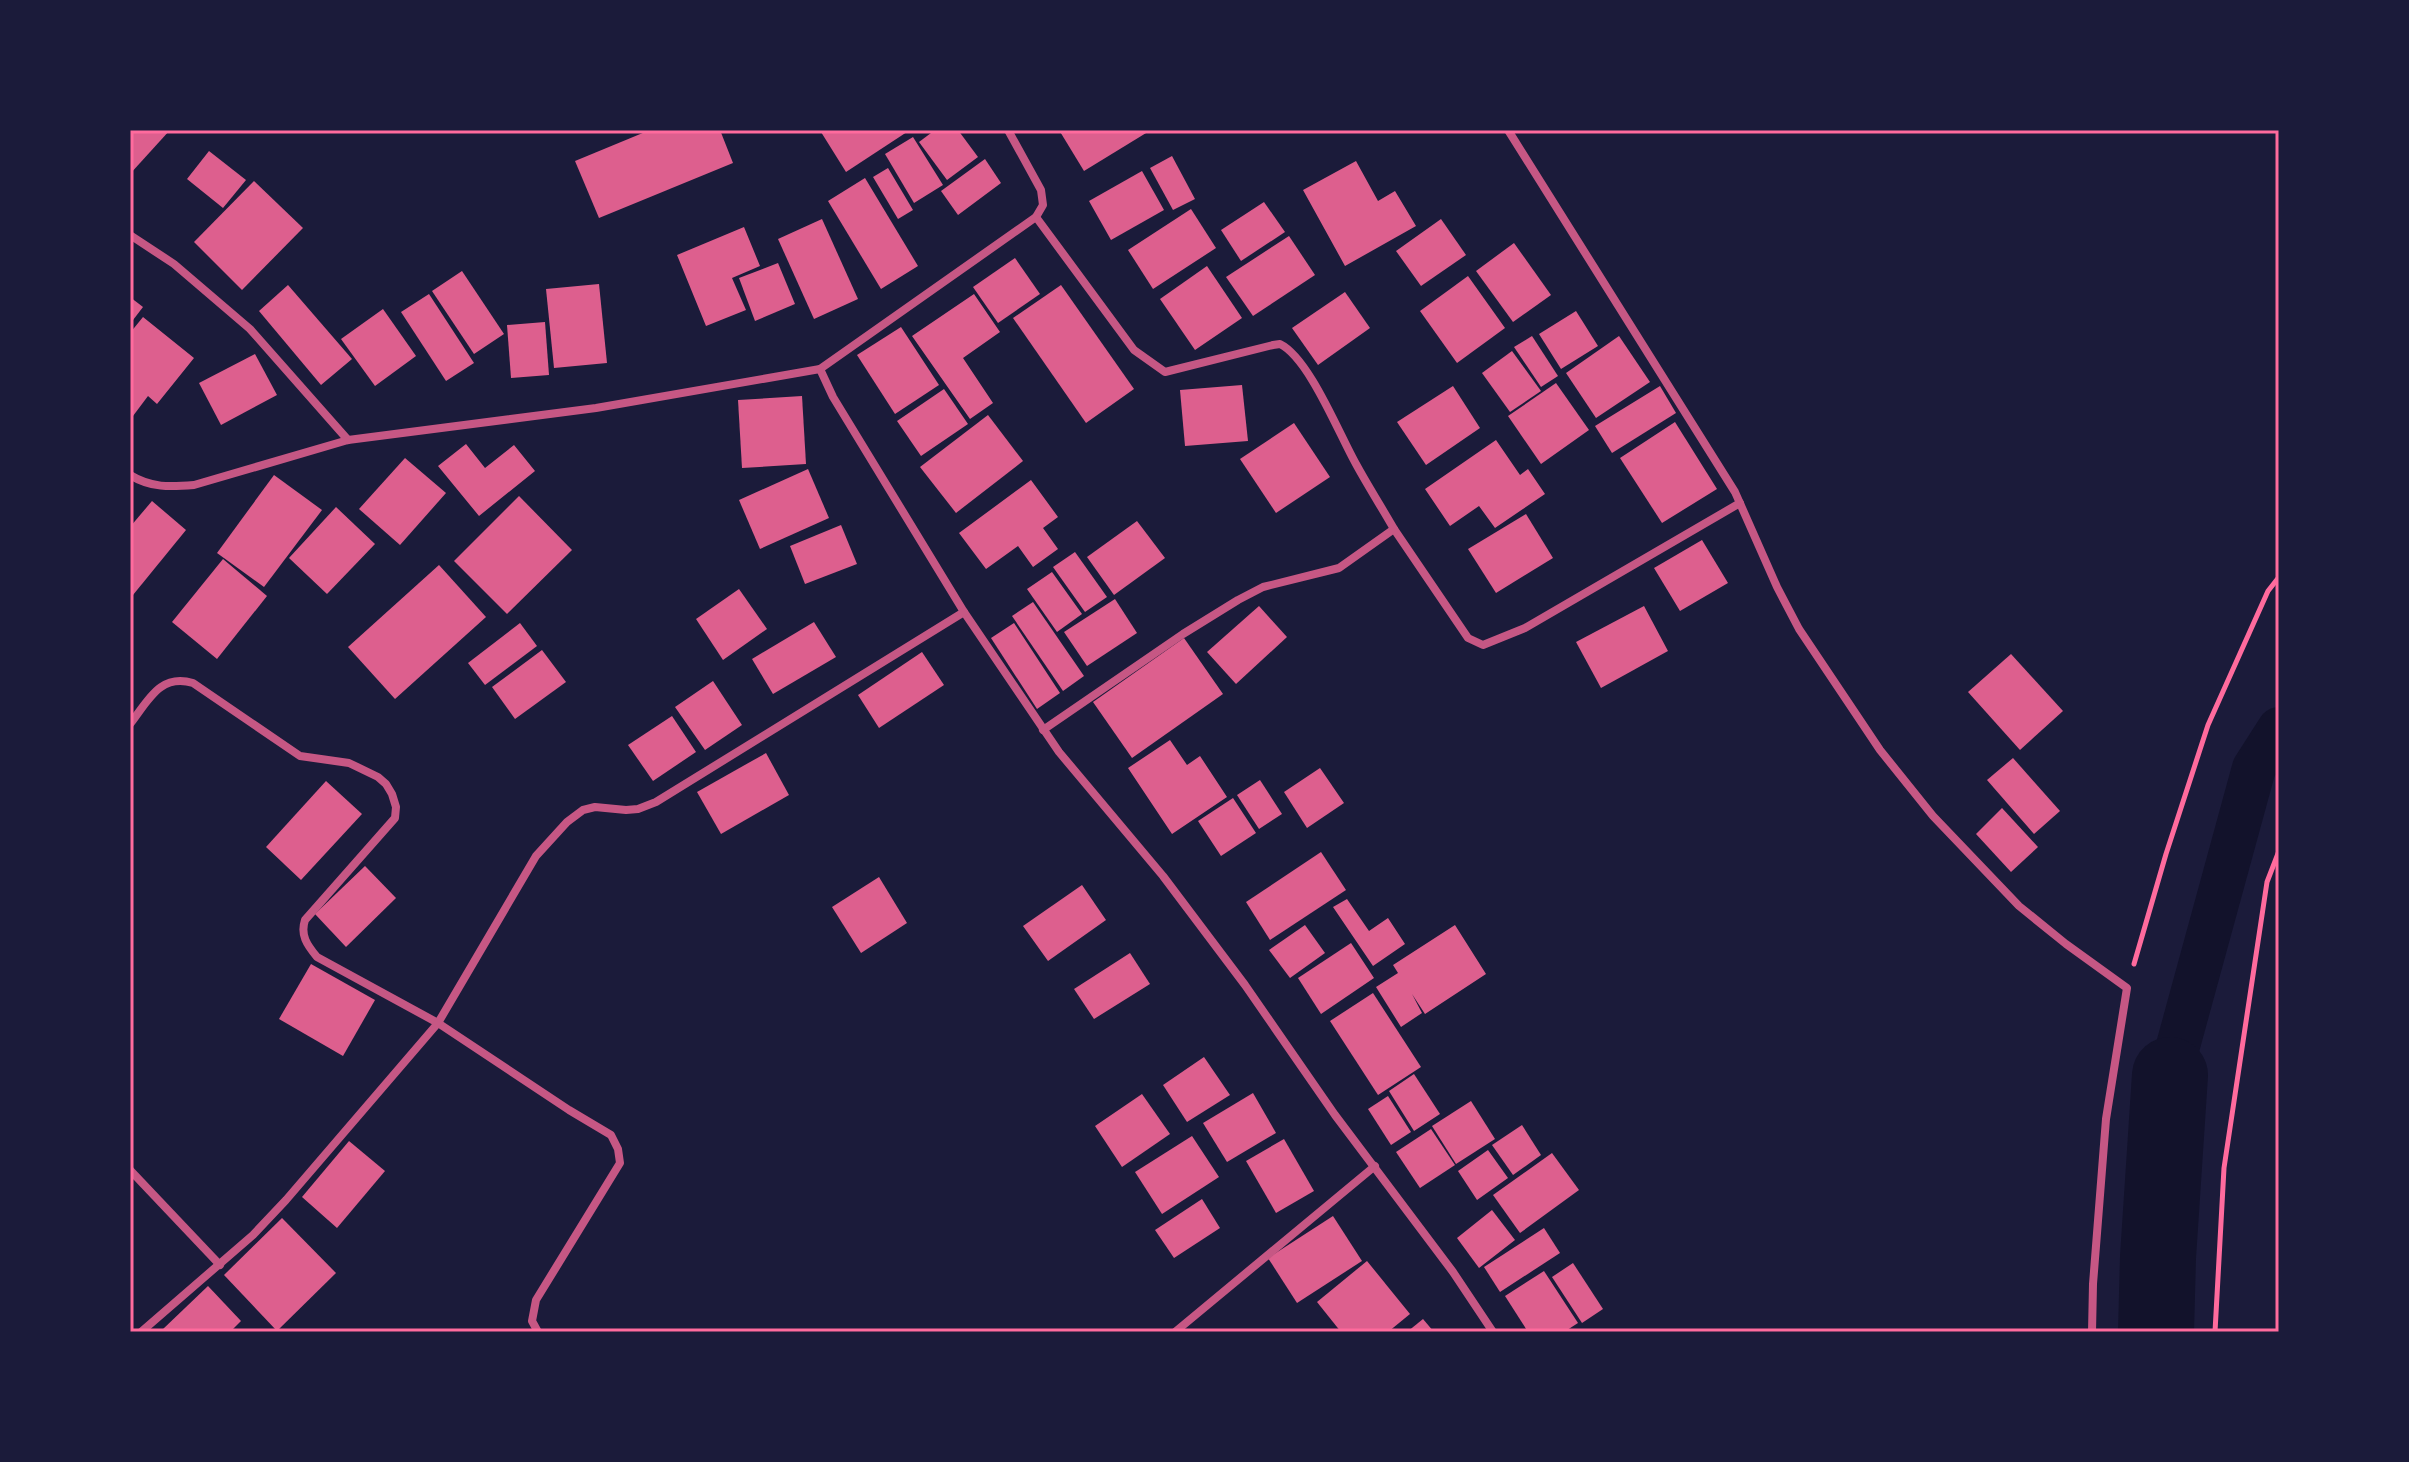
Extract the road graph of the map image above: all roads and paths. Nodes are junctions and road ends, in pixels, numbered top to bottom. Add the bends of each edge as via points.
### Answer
1 (1008, 130) edge
2 (1508, 130) edge
3 (1036, 217) junction
4 (130, 235) edge
5 (820, 369) junction
6 (348, 440) junction
7 (130, 475) edge
8 (1740, 503) junction
9 (1394, 529) junction
10 (2279, 577) edge
11 (964, 612) junction
12 (130, 724) edge
13 (1043, 730) junction
14 (2279, 851) edge
15 (2127, 988) junction
16 (438, 1023) junction
17 (1375, 1166) junction
18 (130, 1170) edge
19 (220, 1265) junction
20 (141, 1332) edge
21 (538, 1332) edge
22 (1175, 1332) edge
23 (1493, 1332) edge
24 (2092, 1332) edge
25 (2215, 1332) edge

1 - 3 street via 1041,190 1043,205
2 - 8 street
3 - 5 street
3 - 9 street via 1134,350 1165,372 1273,345 1292,351
4 - 6 street via 174,264 250,329
5 - 6 street via 596,408
5 - 11 street
6 - 7 street via 194,485 169,488
8 - 9 street via 1525,628 1483,645 1468,638
8 - 15 street via 1799,629 1880,750 1933,816 2019,906
9 - 13 street via 1339,568 1263,587 1238,600
10 - 15 path via 2208,725
11 - 13 street
11 - 16 street via 656,802 638,809 595,807 576,814 536,856
12 - 16 street via 157,689 181,679 300,756 349,763 386,784 395,818 302,929 317,957
13 - 17 street via 1163,876
14 - 25 path via 2267,882 2224,1168
15 - 24 street via 2106,1119
16 - 19 street via 286,1200
16 - 21 street via 611,1135 618,1149 620,1163 536,1300 532,1321
17 - 22 street
17 - 23 street
18 - 19 street
19 - 20 street

